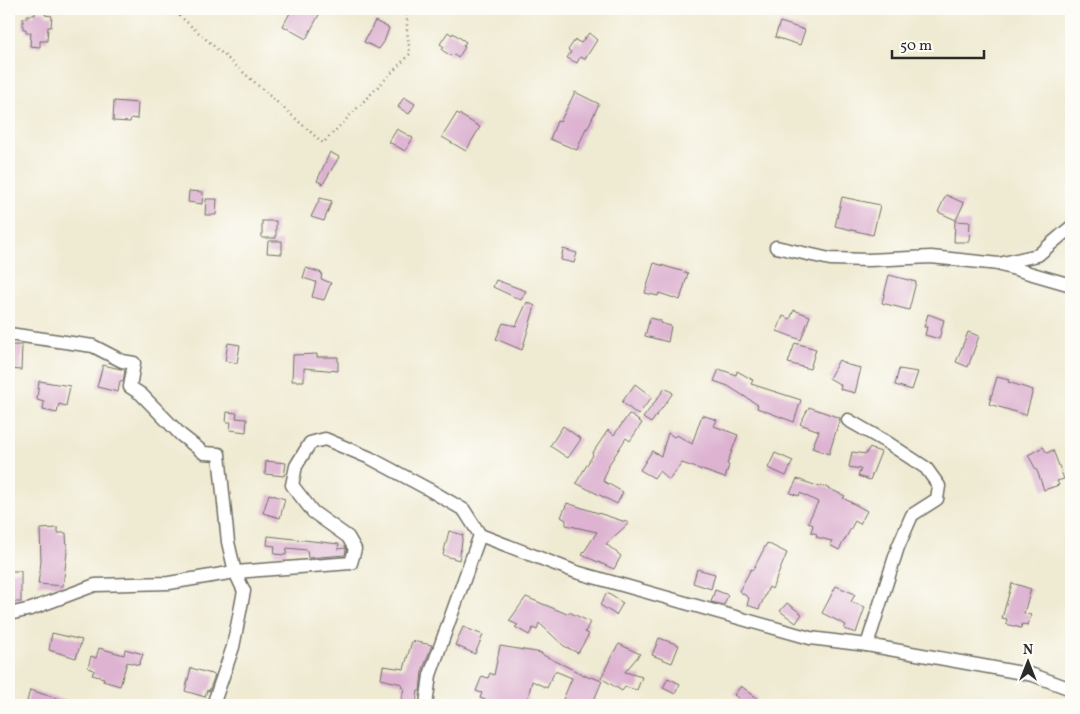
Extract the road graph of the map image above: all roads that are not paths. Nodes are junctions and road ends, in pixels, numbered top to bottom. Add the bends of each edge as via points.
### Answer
1 (1071, 227) edge
2 (776, 247) dead end
3 (998, 264) junction
4 (1071, 285) edge
5 (9, 334) edge
6 (848, 420) dead end
7 (480, 535) junction
8 (235, 572) junction
9 (9, 614) edge
10 (867, 645) junction
11 (1071, 689) edge
12 (213, 705) edge
13 (426, 705) edge

1 - 3 street via 1038,255
2 - 3 street via 830,259 931,257
3 - 4 street
5 - 8 street via 93,346 122,361 134,363 130,387 204,453 219,454 228,542
6 - 10 street via 926,468 939,486 937,499 912,515 908,523
7 - 8 street via 464,510 370,458 325,438 310,444 296,466 292,485 313,512 348,538 355,548 351,563
7 - 10 street via 576,572 694,606 810,638
7 - 13 street via 430,675
8 - 9 street via 169,584 95,585
8 - 12 street via 244,592 233,648
10 - 11 street via 1033,675

